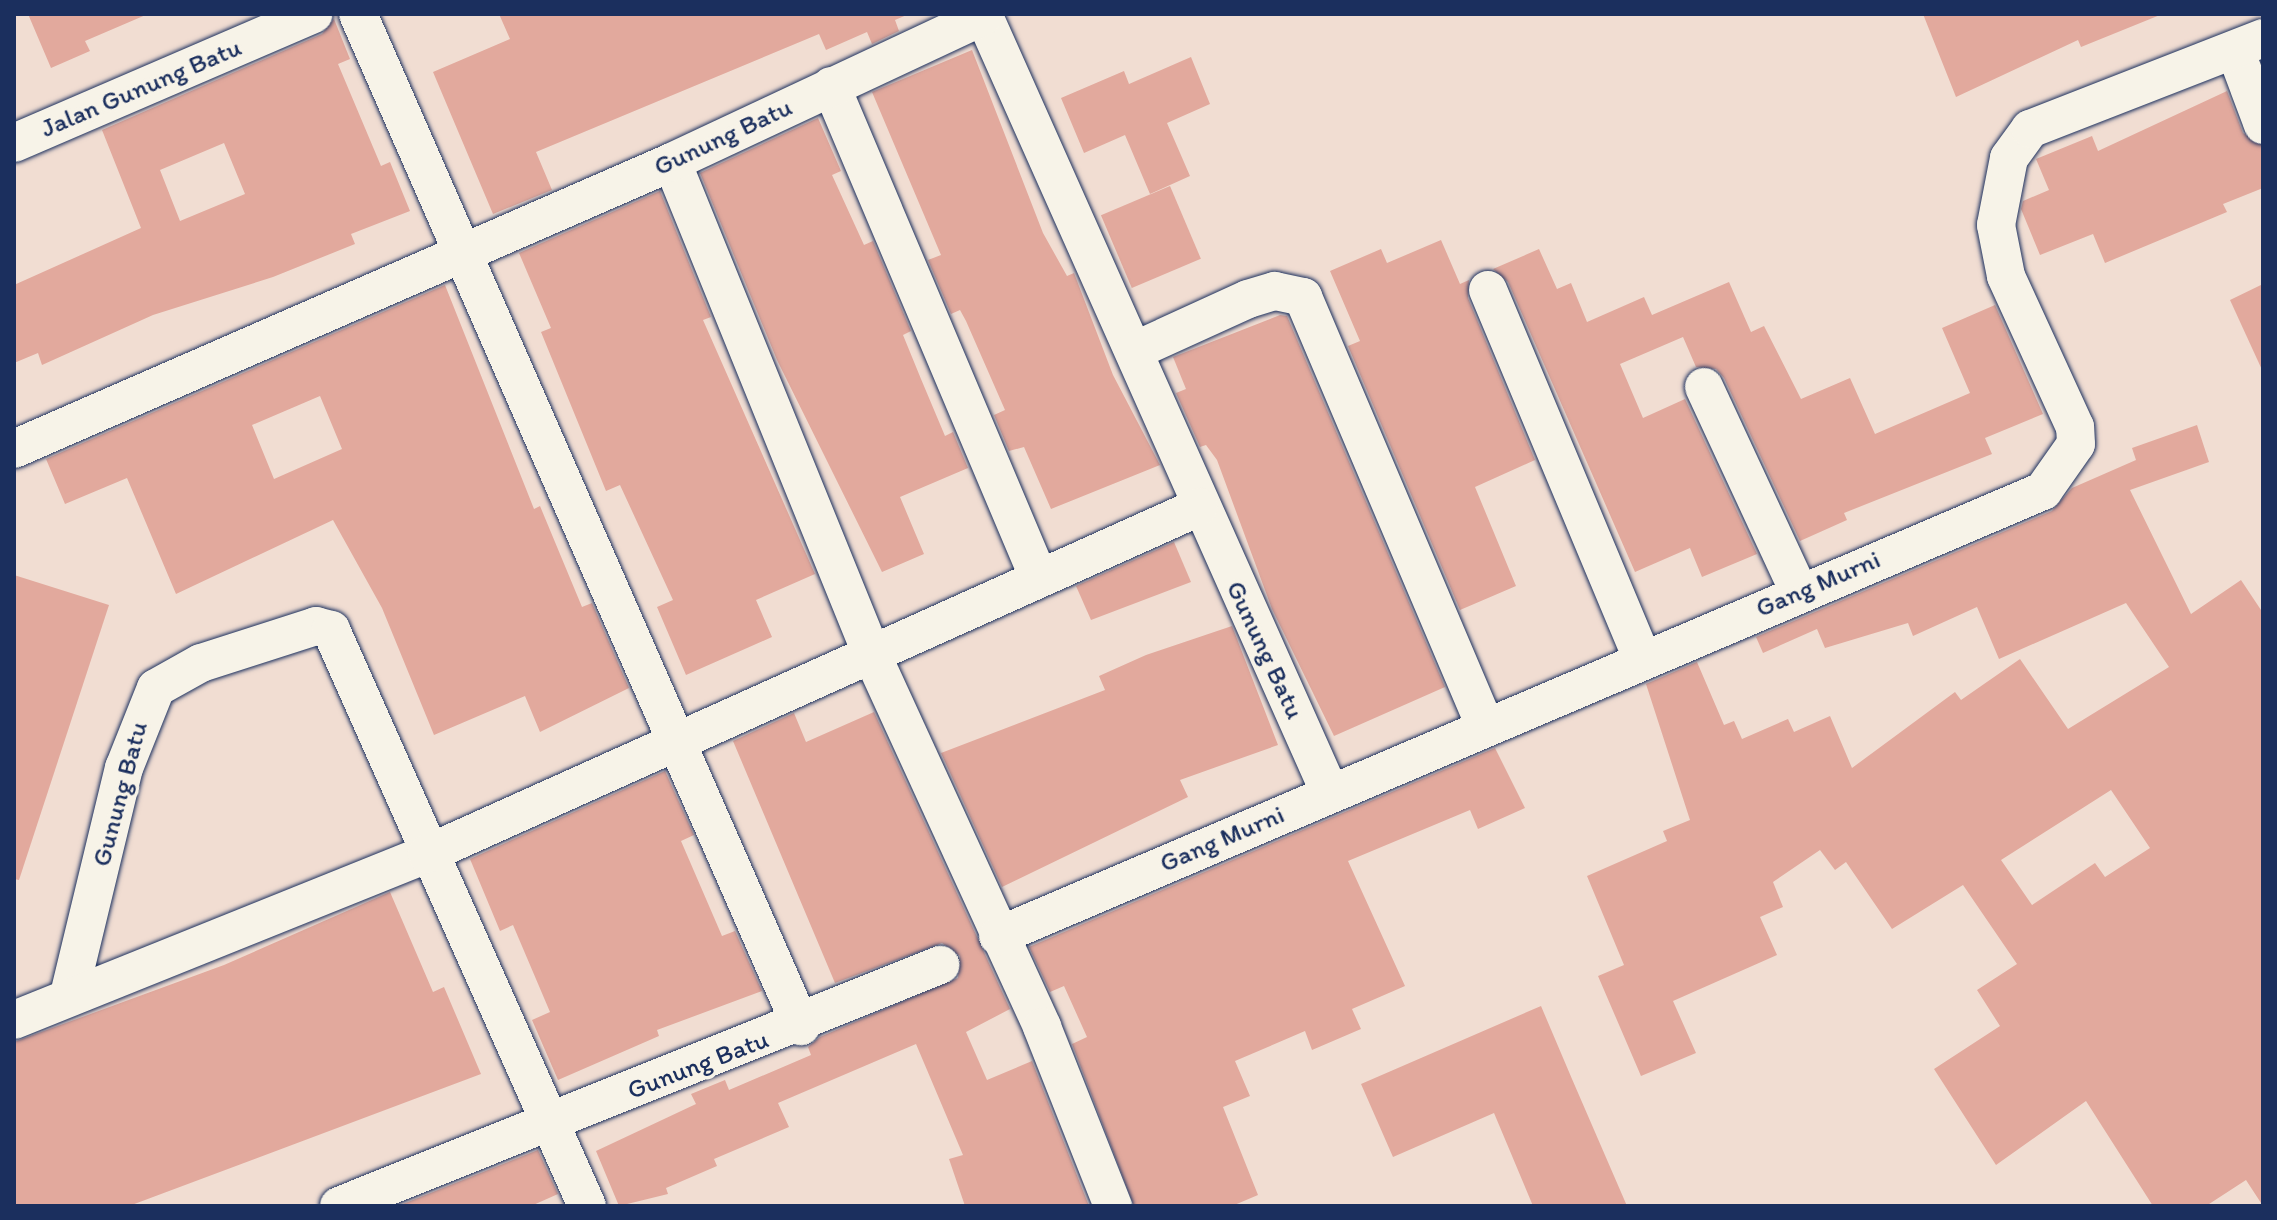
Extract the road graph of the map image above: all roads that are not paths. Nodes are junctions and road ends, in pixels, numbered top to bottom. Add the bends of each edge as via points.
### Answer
1 (313, 14) edge
2 (358, 14) edge
3 (983, 15) edge
4 (2249, 44) edge
5 (831, 86) junction
6 (2263, 125) edge
7 (14, 143) edge
8 (672, 162) junction
9 (461, 254) junction
10 (1488, 290) dead end
11 (1134, 351) junction
12 (1704, 387) dead end
13 (14, 449) edge
14 (1199, 507) junction
15 (1038, 576) junction
16 (1799, 592) junction
17 (872, 655) junction
18 (1642, 658) junction
19 (1485, 725) junction
20 (679, 743) junction
21 (1330, 793) junction
22 (427, 854) junction
23 (998, 936) junction
24 (940, 965) dead end
25 (69, 995) junction
26 (14, 1020) edge
27 (801, 1026) junction
28 (550, 1121) junction
29 (339, 1206) edge
30 (587, 1206) edge
31 (1113, 1206) edge

1 - 7 street, Jalan Gunung Batu
2 - 9 street, Gunung Batu
3 - 5 street, Gunung Batu
3 - 11 street, Gunung Batu
4 - 6 street
4 - 16 street, Gang Murni via 2030,129 2009,158 1996,225 2006,276 2075,427 2076,444 2056,478 2043,491
5 - 8 street, Gunung Batu
5 - 15 street
8 - 9 street, Gunung Batu
8 - 17 street
9 - 13 street, Gunung Batu
9 - 20 street, Gunung Batu
10 - 18 street
11 - 14 street, Gunung Batu
11 - 19 street via 1262,295 1303,297
12 - 16 street
14 - 15 street
14 - 21 street, Gunung Batu
15 - 17 street
16 - 18 street, Gang Murni
17 - 20 street
17 - 23 street
18 - 19 street, Gang Murni
19 - 21 street, Gang Murni
20 - 22 street
20 - 27 street, Gunung Batu
21 - 23 street, Gang Murni
22 - 25 street
22 - 25 street, Gunung Batu via 331,630 316,626 201,663 166,679 146,703
22 - 28 street, Gunung Batu
23 - 31 street
24 - 27 street, Gunung Batu
25 - 26 street
27 - 28 street, Gunung Batu
28 - 29 street, Gunung Batu
28 - 30 street, Gunung Batu

